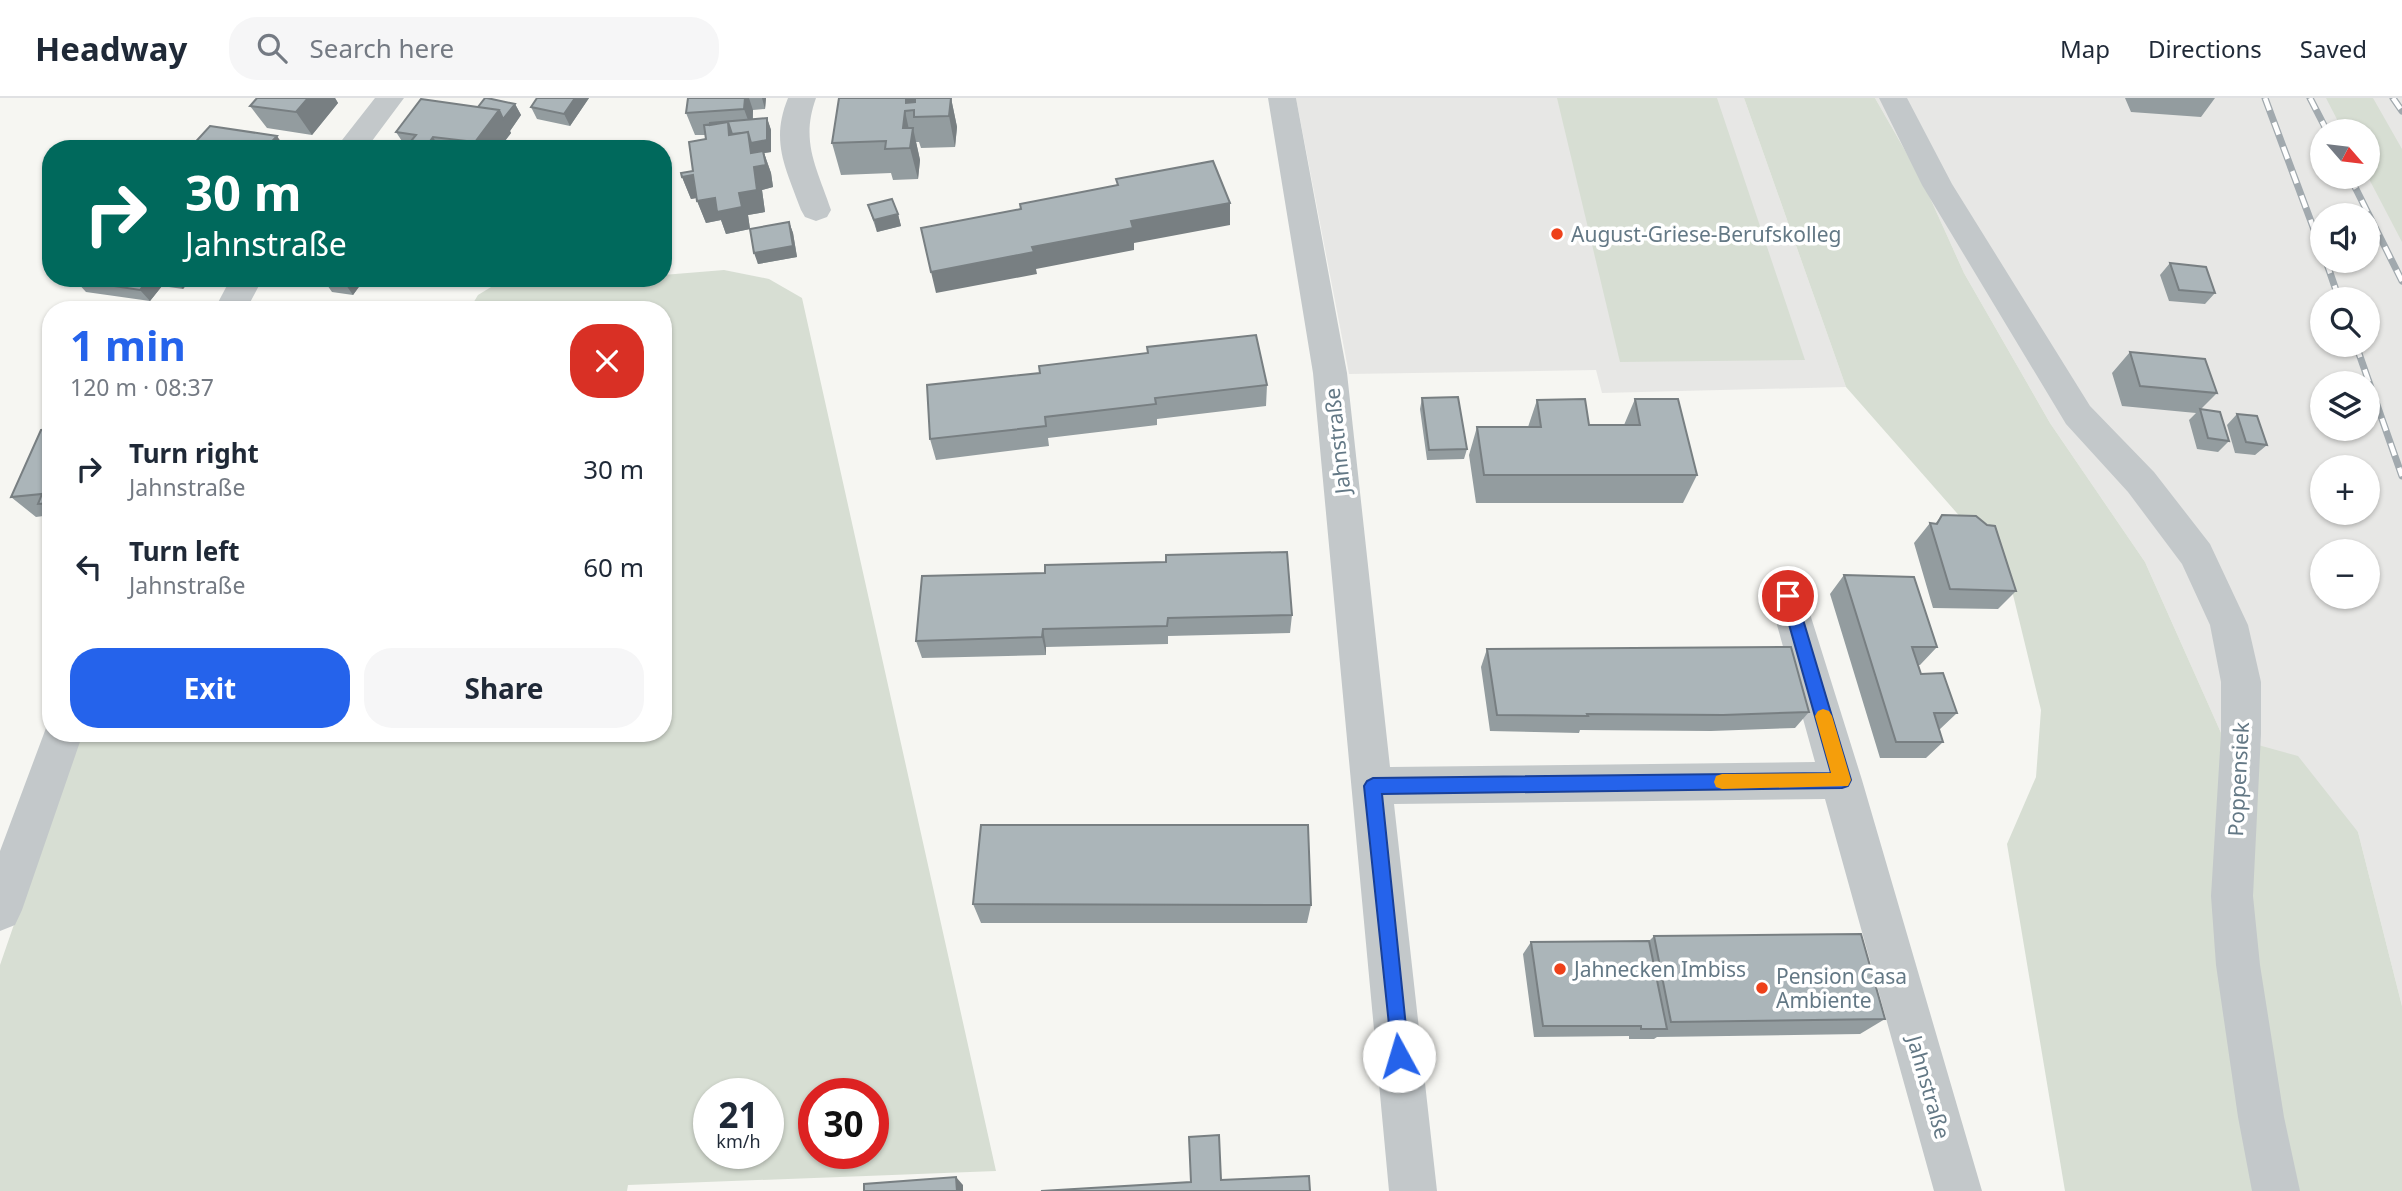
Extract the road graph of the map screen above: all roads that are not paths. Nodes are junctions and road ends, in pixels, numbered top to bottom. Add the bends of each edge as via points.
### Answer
1 (390, 98) edge
2 (802, 98) edge
3 (1282, 98) edge
4 (1893, 98) edge
5 (357, 140) edge
6 (816, 210) dead end
7 (1788, 596) dead end
8 (60, 742) edge
9 (1842, 780) junction
10 (1373, 786) junction
11 (0, 911) edge
12 (1413, 1191) edge
13 (1958, 1191) edge
14 (2276, 1191) edge

1 - 5 street
2 - 6 street via 794,119 796,149
3 - 10 street, Jahnstraße via 1330,373
4 - 14 street, Poppensiek via 1937,185 2078,415 2141,482 2197,555 2229,625 2241,682 2232,896 2238,965
7 - 9 street, Jahnstraße
8 - 11 street
9 - 10 street
9 - 13 street, Jahnstraße
10 - 12 street, Jahnstraße

